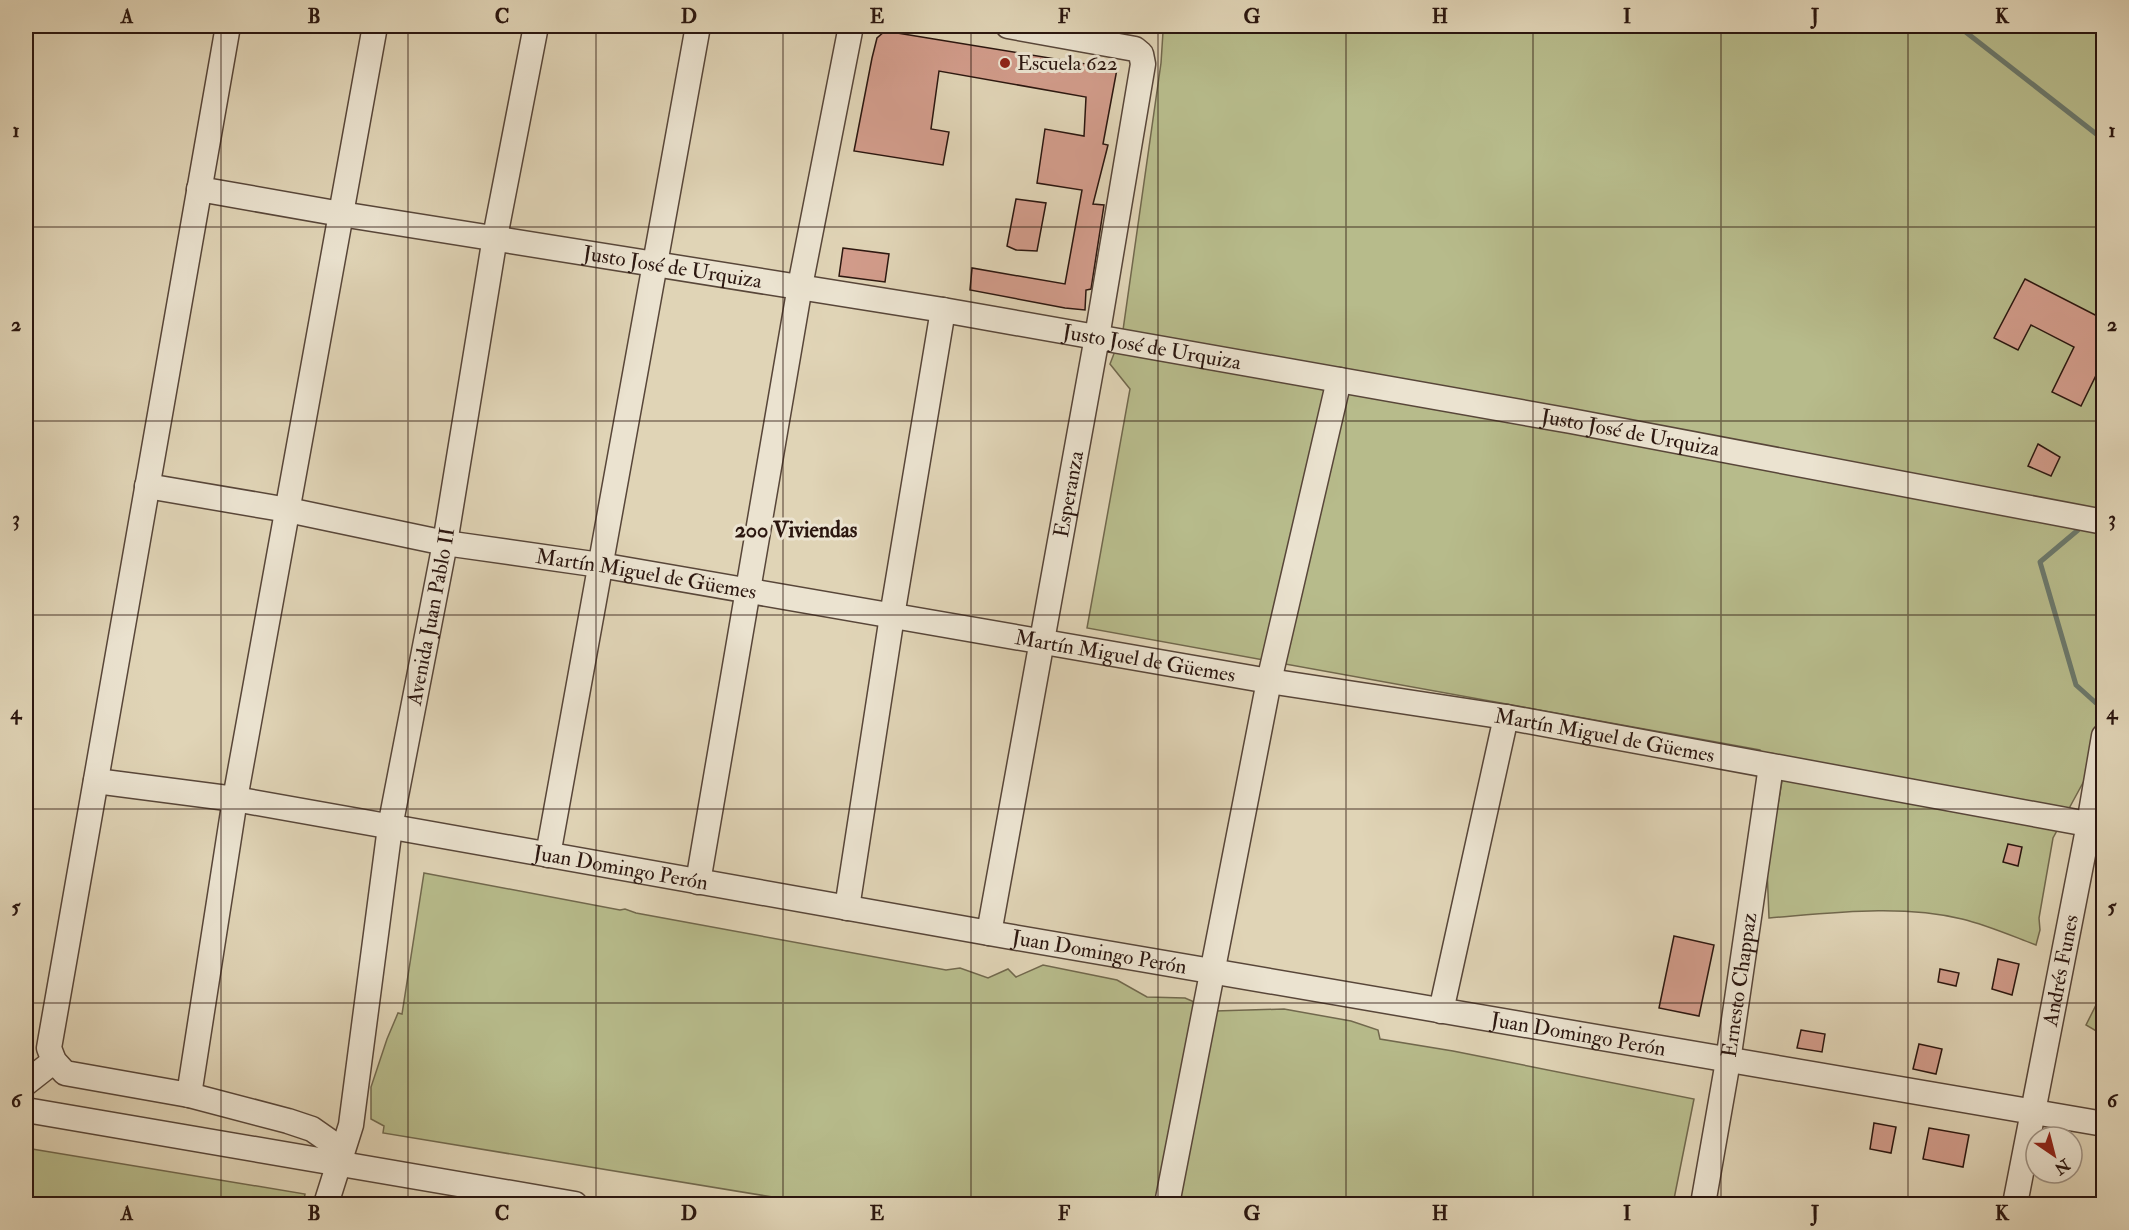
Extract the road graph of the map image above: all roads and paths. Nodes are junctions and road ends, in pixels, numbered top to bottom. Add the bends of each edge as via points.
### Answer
1 (228, 26) edge
2 (375, 26) edge
3 (537, 26) edge
4 (698, 26) edge
5 (851, 26) edge
6 (1008, 26) edge
7 (199, 189) junction
8 (341, 214) junction
9 (495, 237) junction
10 (654, 263) junction
11 (800, 286) junction
12 (943, 310) junction
13 (1097, 337) junction
14 (1339, 380) junction
15 (147, 486) junction
16 (288, 510) junction
17 (2103, 522) edge
18 (445, 543) junction
19 (600, 565) junction
20 (747, 591) junction
21 (892, 616) junction
22 (1042, 642) junction
23 (1269, 681) junction
24 (1506, 717) junction
25 (2103, 736) edge
26 (1771, 766) junction
27 (96, 782) junction
28 (236, 799) junction
29 (2096, 826) edge
30 (390, 827) junction
31 (548, 855) junction
32 (698, 882) junction
33 (847, 908) junction
34 (989, 933) junction
35 (1211, 972) junction
36 (1441, 1011) junction
37 (54, 1061) junction
38 (1728, 1061) junction
39 (26, 1083) edge
40 (189, 1095) junction
41 (26, 1110) edge
42 (2033, 1112) junction
43 (2103, 1124) edge
44 (341, 1157) junction
45 (326, 1204) edge
46 (575, 1204) edge
47 (1167, 1204) edge
48 (1703, 1204) edge
49 (2015, 1204) edge

1 - 7 street
2 - 8 street
3 - 9 street, Avenida Juan Pablo II
4 - 10 street
5 - 11 street
6 - 13 street, Esperanza via 1135,49 1141,54 1143,64
7 - 8 street, Justo José de Urquiza
7 - 15 street
8 - 9 street, Justo José de Urquiza
8 - 16 street
9 - 10 street, Justo José de Urquiza
9 - 18 street, Avenida Juan Pablo II
10 - 11 street, Justo José de Urquiza
10 - 19 street
11 - 12 street, Justo José de Urquiza
11 - 20 street
12 - 13 street, Justo José de Urquiza
12 - 21 street
13 - 14 street, Justo José de Urquiza
13 - 22 street, Esperanza
14 - 17 street, Justo José de Urquiza
14 - 23 street
15 - 16 street, Martín Miguel de Güemes
15 - 27 street
16 - 18 street, Martín Miguel de Güemes
16 - 28 street
18 - 19 street, Martín Miguel de Güemes
18 - 30 street, Avenida Juan Pablo II
19 - 20 street, Martín Miguel de Güemes
19 - 31 street
20 - 21 street, Martín Miguel de Güemes
20 - 32 street
21 - 22 street, Martín Miguel de Güemes
21 - 33 street
22 - 23 street, Martín Miguel de Güemes
22 - 34 street, Esperanza
23 - 24 street, Martín Miguel de Güemes
23 - 35 street
24 - 26 street, Martín Miguel de Güemes
24 - 36 street
25 - 29 street, Andrés Funes
26 - 29 street, Martín Miguel de Güemes
26 - 38 street, Ernesto Chappaz
27 - 28 street, Juan Domingo Perón
27 - 37 street via 49,1048
28 - 30 street, Juan Domingo Perón
28 - 40 street
29 - 42 street, Andrés Funes
30 - 31 street, Juan Domingo Perón
30 - 44 street, Avenida Juan Pablo II via 351,1125
31 - 32 street, Juan Domingo Perón
32 - 33 street, Juan Domingo Perón
33 - 34 street, Juan Domingo Perón
34 - 35 street, Juan Domingo Perón
35 - 36 street, Juan Domingo Perón
35 - 47 street
36 - 38 street, Juan Domingo Perón
37 - 39 street
37 - 40 street via 65,1073
38 - 42 street, Juan Domingo Perón
38 - 48 street, Ernesto Chappaz
40 - 44 street via 312,1129
41 - 44 street
42 - 43 street, Juan Domingo Perón
42 - 49 street, Andrés Funes
44 - 45 street, Avenida Juan Pablo II
44 - 46 street

